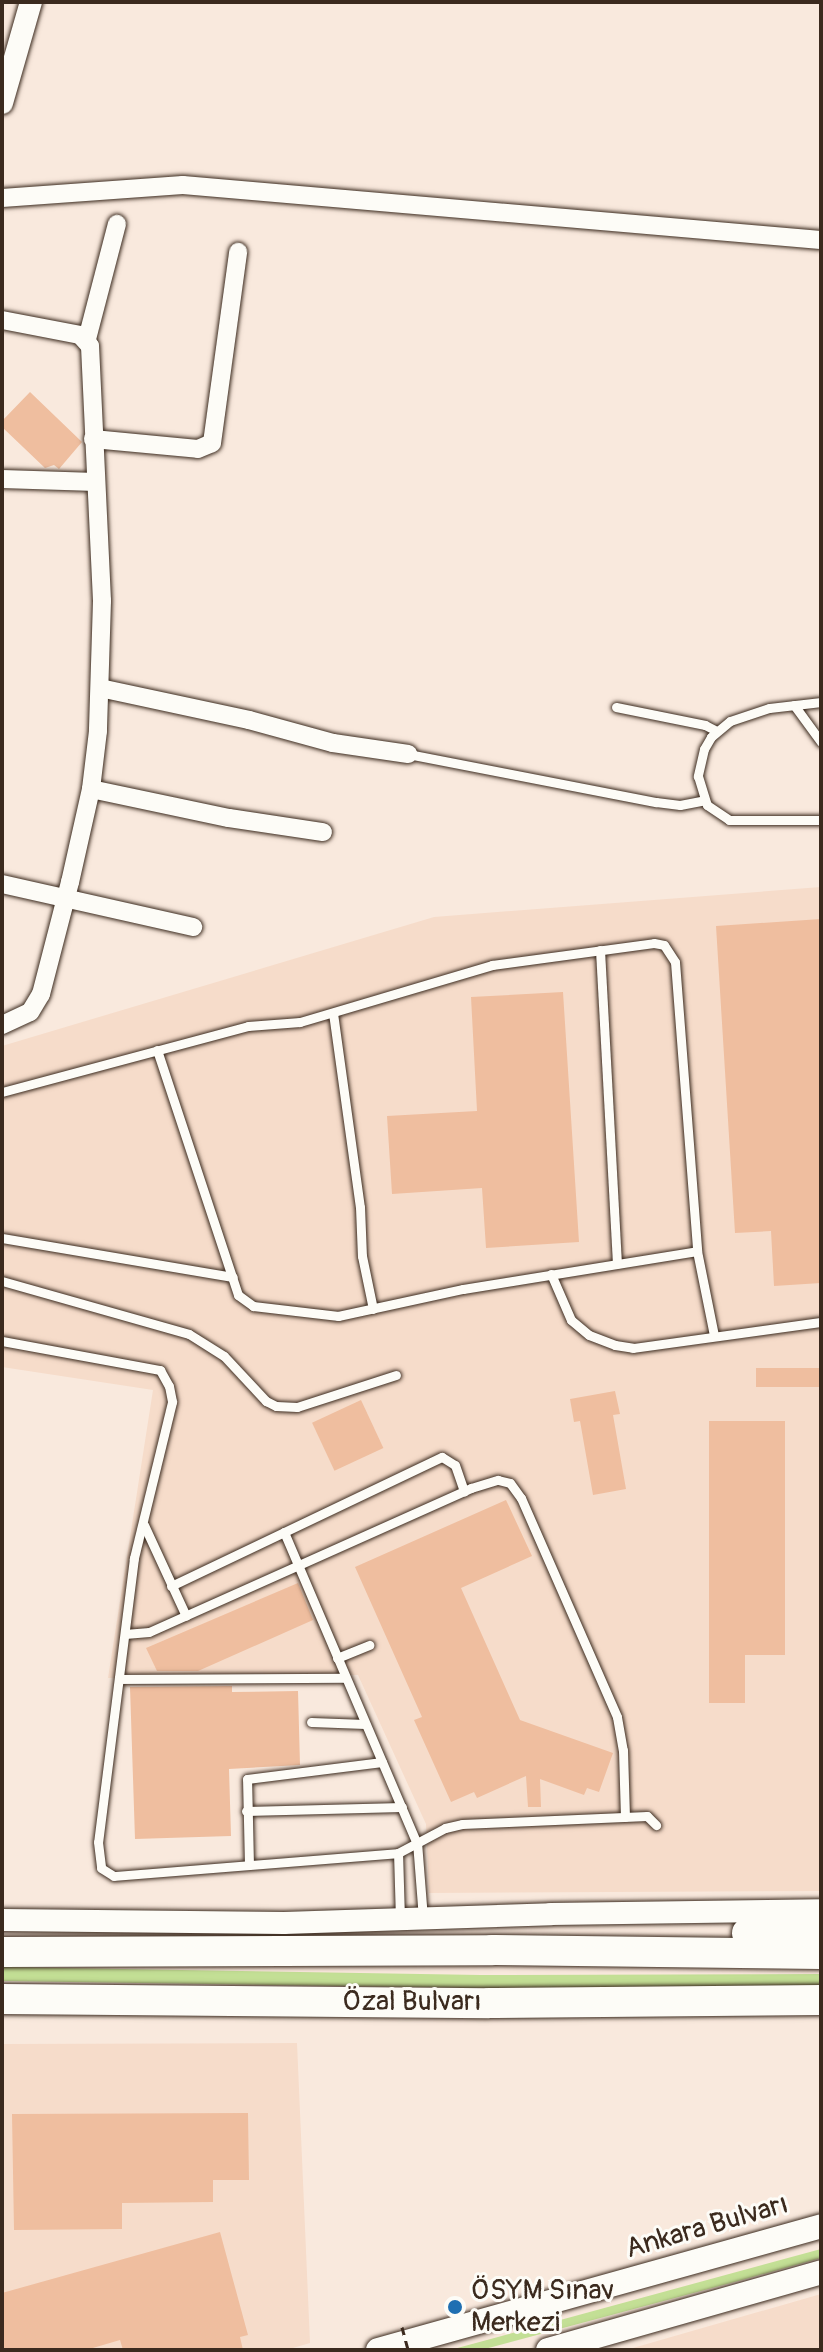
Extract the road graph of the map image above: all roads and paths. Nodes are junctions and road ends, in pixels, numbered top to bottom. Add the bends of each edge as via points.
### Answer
1 (31, 2) edge
2 (2, 103) edge
3 (2, 198) edge
4 (117, 224) dead end
5 (821, 240) edge
6 (238, 252) dead end
7 (2, 320) edge
8 (87, 339) junction
9 (93, 439) junction
10 (2, 479) edge
11 (96, 482) junction
12 (100, 688) junction
13 (821, 702) edge
14 (794, 705) junction
15 (616, 707) dead end
16 (717, 731) junction
17 (821, 742) edge
18 (408, 754) joint
19 (91, 789) junction
20 (705, 800) junction
21 (821, 820) edge
22 (323, 832) dead end
23 (2, 884) edge
24 (66, 900) junction
25 (193, 927) dead end
26 (600, 950) junction
27 (333, 1013) junction
28 (2, 1025) edge
29 (157, 1050) junction
30 (2, 1092) edge
31 (2, 1238) edge
32 (697, 1251) junction
33 (617, 1264) junction
34 (551, 1274) junction
35 (233, 1277) junction
36 (2, 1281) edge
37 (373, 1309) junction
38 (821, 1322) edge
39 (714, 1335) junction
40 (2, 1341) edge
41 (396, 1375) dead end
42 (464, 1491) junction
43 (144, 1525) junction
44 (284, 1532) junction
45 (299, 1566) junction
46 (171, 1586) junction
47 (186, 1616) junction
48 (125, 1634) junction
49 (370, 1645) dead end
50 (337, 1658) junction
51 (345, 1678) junction
52 (119, 1679) junction
53 (311, 1722) dead end
54 (365, 1724) junction
55 (382, 1762) junction
56 (402, 1807) junction
57 (246, 1811) junction
58 (625, 1817) junction
59 (656, 1825) dead end
60 (417, 1842) junction
61 (398, 1853) junction
62 (249, 1865) junction
63 (821, 1910) edge
64 (423, 1918) junction
65 (400, 1919) junction
66 (2, 1920) edge
67 (821, 1932) edge
68 (492, 1950) junction
69 (2, 1952) edge
70 (821, 1954) edge
71 (2, 1999) edge
72 (821, 2000) edge
73 (489, 2003) junction
74 (821, 2020) edge
75 (821, 2226) edge
76 (821, 2272) edge
77 (402, 2327) dead end
78 (378, 2350) edge
79 (408, 2350) edge
80 (548, 2350) edge

1 - 2 street
3 - 5 street via 183,185
4 - 8 street
6 - 9 street via 212,443 198,449
7 - 8 street
8 - 9 street via 93,353
9 - 11 street
10 - 11 street
11 - 12 street
12 - 18 street via 333,743
12 - 19 street
13 - 14 lane
14 - 16 lane via 744,716
14 - 17 lane
15 - 16 lane
16 - 20 lane via 700,761
18 - 20 lane via 656,802
19 - 22 street
19 - 24 street
20 - 21 lane via 729,820
23 - 24 street
24 - 25 street
24 - 28 street via 41,994 30,1012
26 - 27 lane via 492,965
26 - 32 lane via 654,943 670,950 675,962
26 - 33 lane
27 - 29 lane via 248,1026
27 - 37 lane
29 - 30 lane
29 - 35 lane
31 - 35 lane
32 - 33 lane
32 - 39 lane
33 - 34 lane
34 - 37 lane
34 - 39 lane via 571,1320 606,1342 633,1348
35 - 37 lane via 241,1299 253,1306 338,1316
36 - 41 lane via 189,1334 224,1356 266,1401 284,1408
38 - 39 lane
40 - 43 lane via 160,1370 168,1379 172,1402
42 - 44 lane via 455,1465 442,1457
42 - 45 lane
42 - 58 lane via 498,1480 510,1483 521,1498 617,1717
43 - 46 lane
43 - 48 lane via 134,1558
44 - 45 lane
44 - 46 lane
45 - 47 lane
45 - 50 lane
46 - 47 lane
47 - 48 lane via 149,1632
48 - 52 lane
49 - 50 lane
50 - 51 lane
51 - 52 lane
51 - 54 lane
52 - 62 lane via 98,1842 101,1868 114,1876
53 - 54 lane
54 - 55 lane
55 - 56 lane
55 - 57 lane via 250,1777 244,1782
56 - 57 lane
56 - 60 lane
57 - 62 lane
58 - 59 lane via 647,1816
58 - 60 lane via 462,1824
60 - 61 lane
60 - 64 lane
61 - 62 lane
61 - 65 lane
63 - 64 street
64 - 65 street
65 - 66 street via 228,1924
67 - 68 highway via 530,1940
68 - 69 highway, Özal Bulvarı
68 - 70 highway, Özal Bulvarı
71 - 73 highway, Özal Bulvarı
72 - 73 highway, Özal Bulvarı
73 - 74 highway via 561,2016
75 - 78 main road, Ankara Bulvarı
76 - 80 main road
77 - 79 path, bridge

